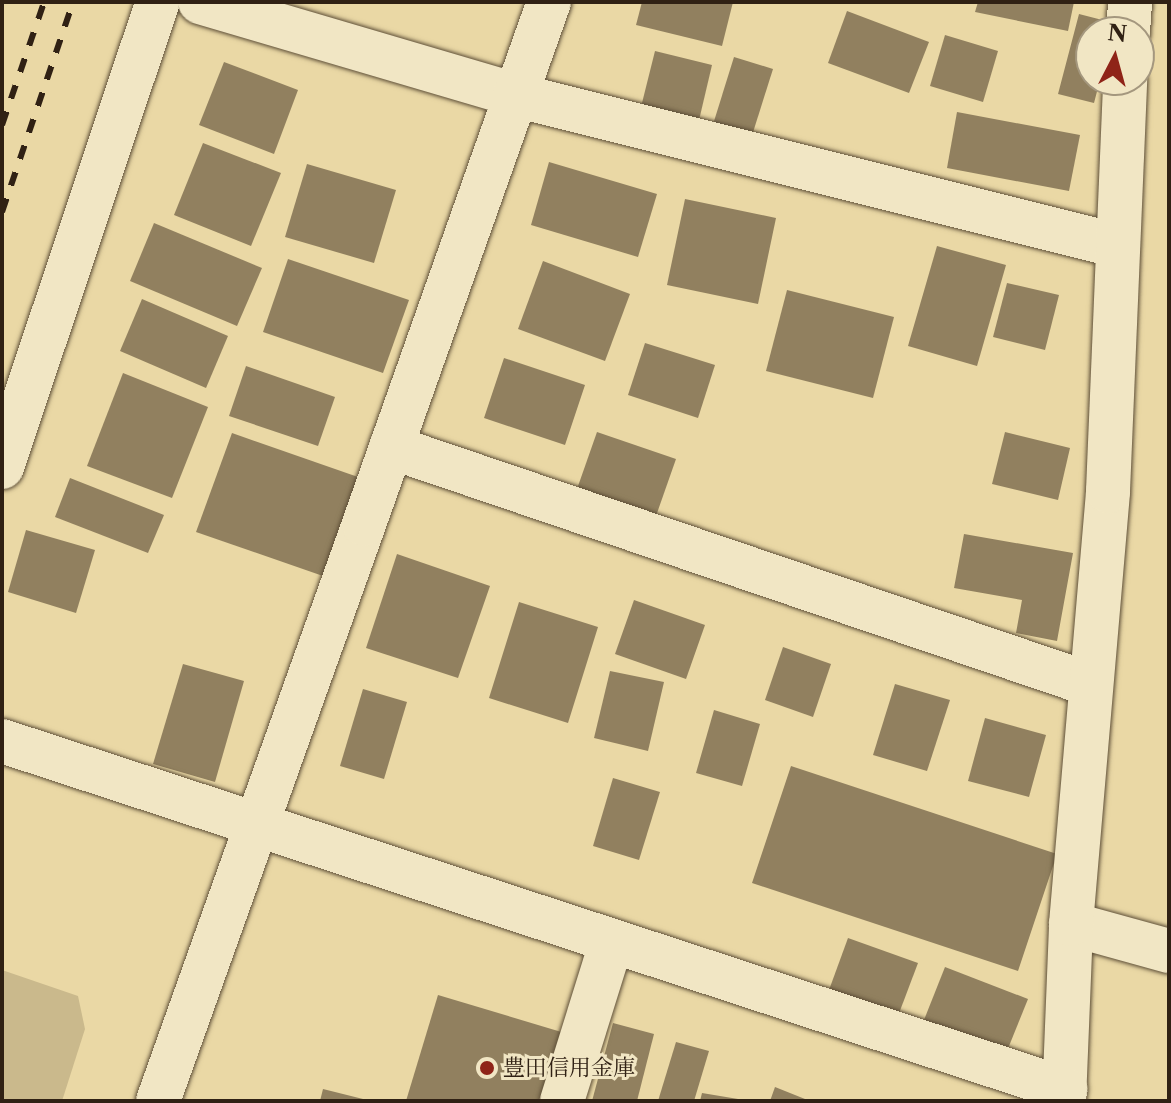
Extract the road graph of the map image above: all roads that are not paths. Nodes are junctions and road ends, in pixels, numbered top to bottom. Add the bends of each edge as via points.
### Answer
1 (158, 2) edge
2 (200, 2) edge
3 (549, 2) edge
4 (515, 95) junction
5 (1124, 96) edge
6 (1115, 245) junction
7 (391, 447) junction
8 (2, 467) edge
9 (1089, 684) junction
10 (2, 741) edge
11 (258, 824) junction
12 (1071, 924) junction
13 (611, 944) junction
14 (1169, 951) edge
15 (1065, 1095) edge
16 (158, 1101) edge
17 (562, 1101) edge

1 - 8 street
2 - 4 street
3 - 4 street
4 - 6 street
4 - 7 street
5 - 6 street
6 - 9 street via 1108,491
7 - 9 street
7 - 11 street
9 - 12 street
10 - 11 street
11 - 13 street
11 - 16 street
12 - 14 street
12 - 15 street
13 - 15 street
13 - 17 street

